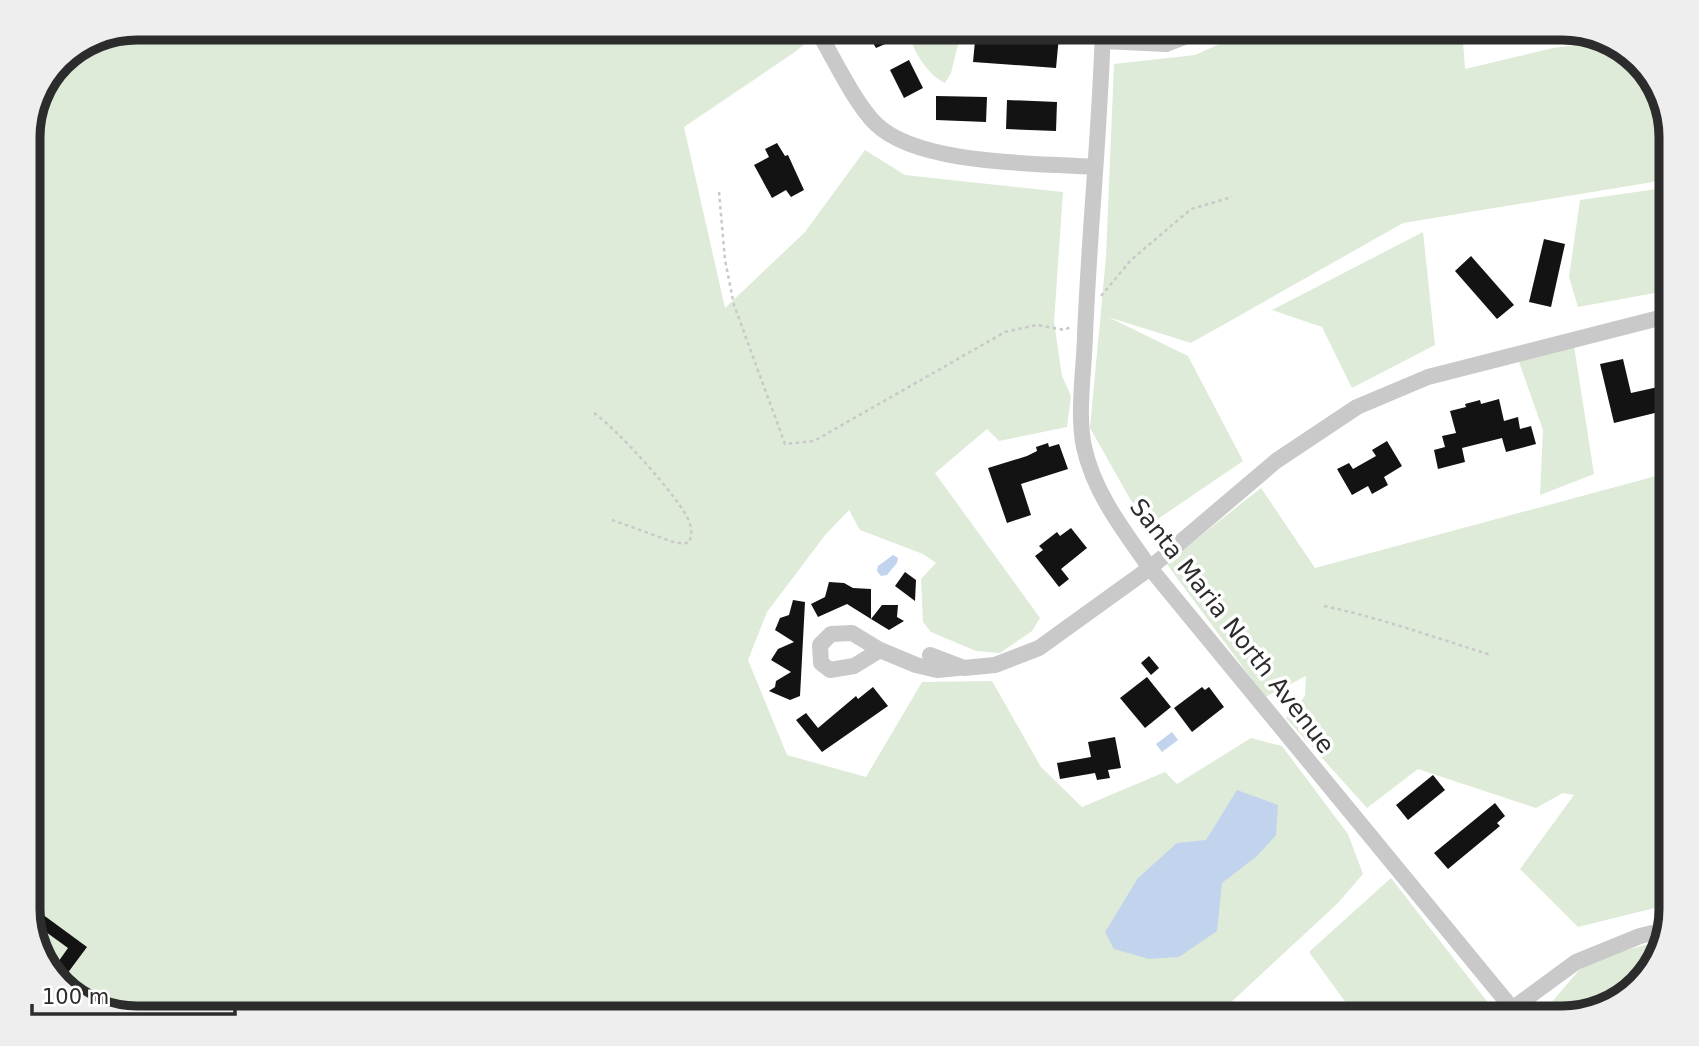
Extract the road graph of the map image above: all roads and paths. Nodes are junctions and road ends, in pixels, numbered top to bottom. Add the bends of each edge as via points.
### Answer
1 (823, 40) edge
2 (1103, 40) edge
3 (1138, 40) edge
4 (1176, 40) edge
5 (1094, 167) junction
6 (719, 192) dead end
7 (1232, 197) dead end
8 (1086, 317) junction
9 (1659, 318) edge
10 (594, 413) dead end
11 (612, 520) dead end
12 (1150, 568) junction
13 (1324, 606) dead end
14 (880, 650) dead end
15 (930, 655) dead end
16 (1491, 655) dead end
17 (964, 668) junction
18 (1655, 932) edge
19 (1510, 1006) edge
20 (1524, 1006) edge

1 - 5 street via 864,111 903,143 951,156
2 - 5 street, Santa Maria North Avenue
3 - 4 street via 1166,44
5 - 8 street, Santa Maria North Avenue
6 - 8 path via 734,305 785,444 814,441 1005,332 1037,325 1065,330
7 - 8 path via 1191,209 1131,260
8 - 12 street, Santa Maria North Avenue via 1084,448 1113,516
9 - 12 street via 1428,377 1357,407 1276,461
10 - 11 path via 664,486 689,522 692,537 689,542 676,543
12 - 17 street via 1039,648 995,665
12 - 19 street, Santa Maria North Avenue
13 - 16 path
14 - 17 street via 937,670
15 - 17 street
18 - 20 street via 1576,962

